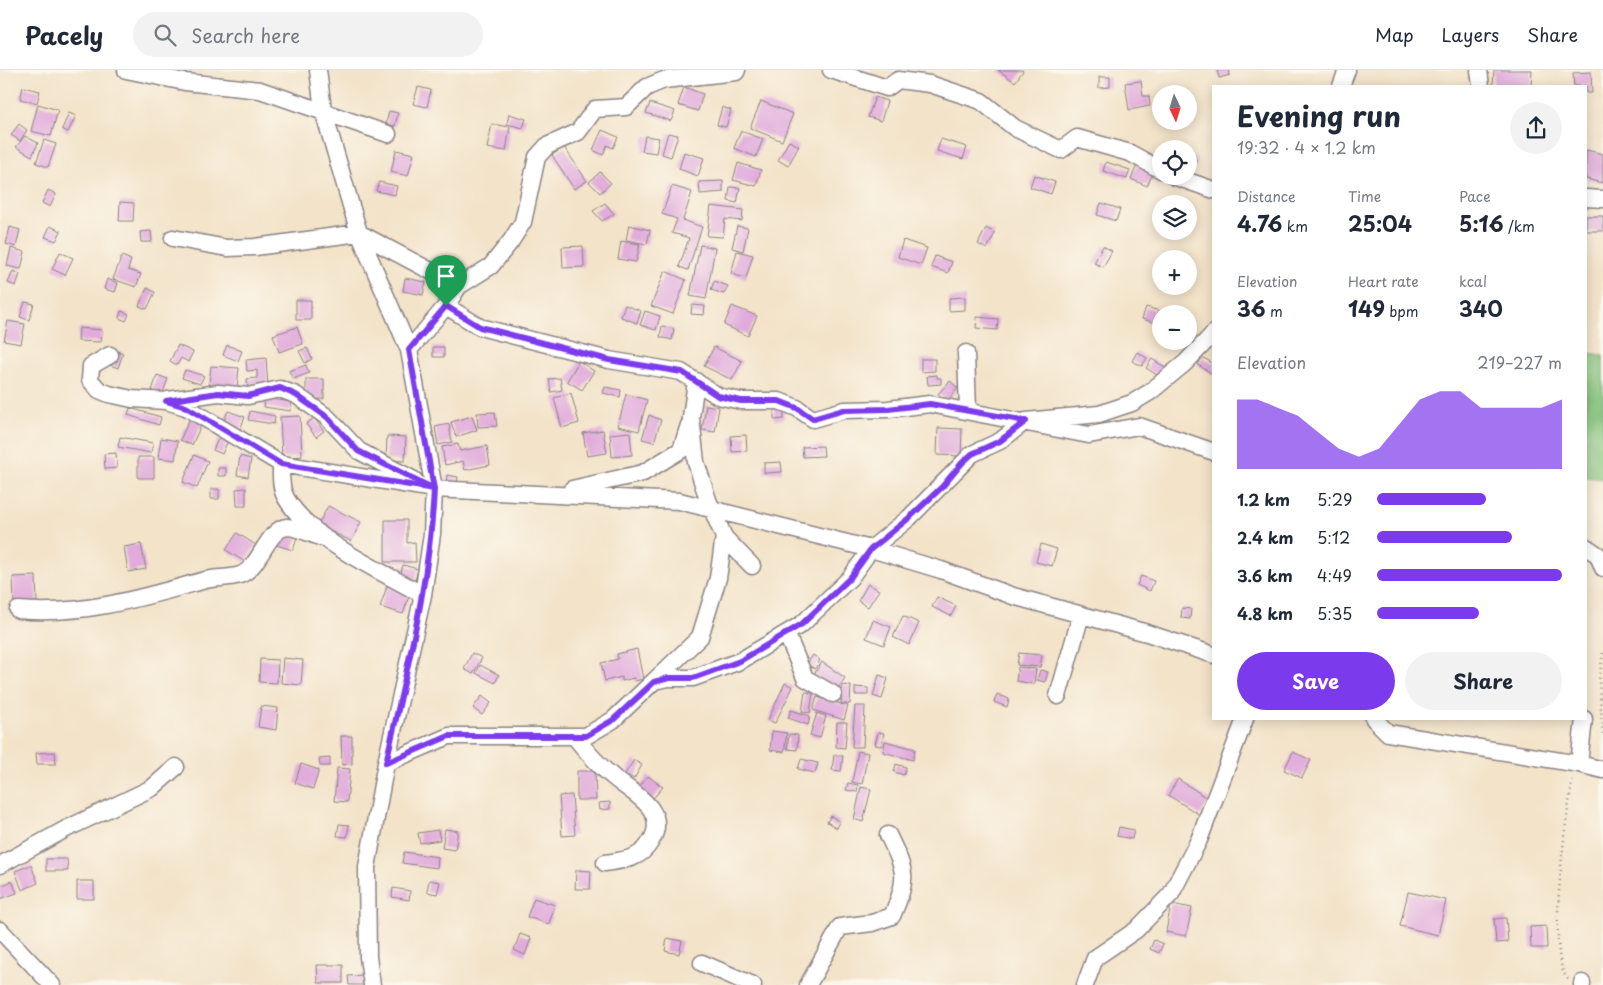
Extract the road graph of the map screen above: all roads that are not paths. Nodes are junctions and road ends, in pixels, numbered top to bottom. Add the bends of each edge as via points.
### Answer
1 (126, 70) edge
2 (318, 70) edge
3 (736, 70) edge
4 (831, 70) edge
5 (1347, 70) edge
6 (1480, 70) edge
7 (1341, 85) edge
8 (1482, 85) edge
9 (322, 110) junction
10 (388, 134) dead end
11 (1152, 165) edge
12 (1197, 184) edge
13 (1212, 189) edge
14 (1587, 198) edge
15 (1603, 199) edge
16 (359, 233) junction
17 (173, 238) dead end
18 (459, 286) junction
19 (446, 306) junction
20 (1212, 336) edge
21 (409, 350) junction
22 (966, 353) dead end
23 (110, 355) dead end
24 (696, 381) junction
25 (166, 401) junction
26 (968, 411) junction
27 (692, 418) junction
28 (1026, 421) junction
29 (1212, 451) edge
30 (281, 464) junction
31 (434, 489) junction
32 (548, 494) junction
33 (711, 508) junction
34 (724, 537) junction
35 (329, 540) junction
36 (1587, 548) edge
37 (871, 549) junction
38 (752, 566) dead end
39 (1603, 568) edge
40 (423, 595) junction
41 (18, 610) dead end
42 (1081, 615) junction
43 (787, 635) junction
44 (1212, 654) edge
45 (654, 682) junction
46 (833, 694) dead end
47 (1058, 696) dead end
48 (1245, 720) edge
49 (1375, 720) edge
50 (1584, 720) edge
51 (574, 737) junction
52 (386, 763) junction
53 (1579, 764) junction
54 (176, 767) dead end
55 (1603, 770) edge
56 (888, 835) dead end
57 (605, 863) dead end
58 (0, 865) edge
59 (0, 930) edge
60 (702, 963) dead end
61 (52, 985) edge
62 (372, 985) edge
63 (753, 985) edge
64 (808, 985) edge
65 (1085, 985) edge

1 - 9 street via 260,90
2 - 9 street
3 - 18 street via 654,83 626,107 595,109 578,132 541,150 523,222 491,266
4 - 11 street via 887,88 898,80 930,84 981,101 1015,128 1061,150 1077,138 1130,153
5 - 7 street
6 - 8 street
9 - 10 street
9 - 16 street
12 - 13 street
14 - 15 street
16 - 17 street via 227,248
16 - 18 street
16 - 21 street
18 - 19 street
19 - 21 street
19 - 24 street via 480,327 609,360 682,372
20 - 28 street via 1185,363 1132,403 1099,414
21 - 31 street
22 - 26 street
23 - 25 street via 91,366 90,380 99,390 132,399
24 - 26 street via 718,396 741,401 779,401 813,419 844,410 930,404
24 - 27 street
25 - 30 street via 186,407
25 - 31 street via 218,393 248,396 280,388 327,417 358,451
26 - 28 street
27 - 32 street via 681,450 643,473
27 - 33 street via 696,462
28 - 29 street via 1089,435 1139,426
28 - 37 street via 1000,441 972,454 909,518
30 - 31 street
30 - 35 street via 285,496 313,528
31 - 32 street
31 - 40 street via 432,534
32 - 33 street via 679,501
33 - 34 street
33 - 37 street
34 - 38 street
34 - 45 street via 718,578 700,637
35 - 40 street
35 - 41 street via 287,528 276,531 252,566 241,575 203,580 155,595 86,610 51,613
36 - 39 street via 1598,555
37 - 42 street
37 - 43 street via 850,578
40 - 52 street
42 - 44 street
42 - 47 street
43 - 45 street via 740,661 693,678
43 - 46 street via 805,678
45 - 51 street via 613,720 586,736
48 - 65 street via 1199,840 1171,894 1136,930 1095,958
49 - 53 street via 1388,732
50 - 53 street
51 - 52 street via 449,736
51 - 57 street via 655,815 656,829 646,849 636,857
52 - 62 street via 367,867 368,958
53 - 55 street
54 - 58 street via 152,788
56 - 64 street via 901,863 904,888 892,916 872,923 840,927
59 - 61 street
60 - 63 street

